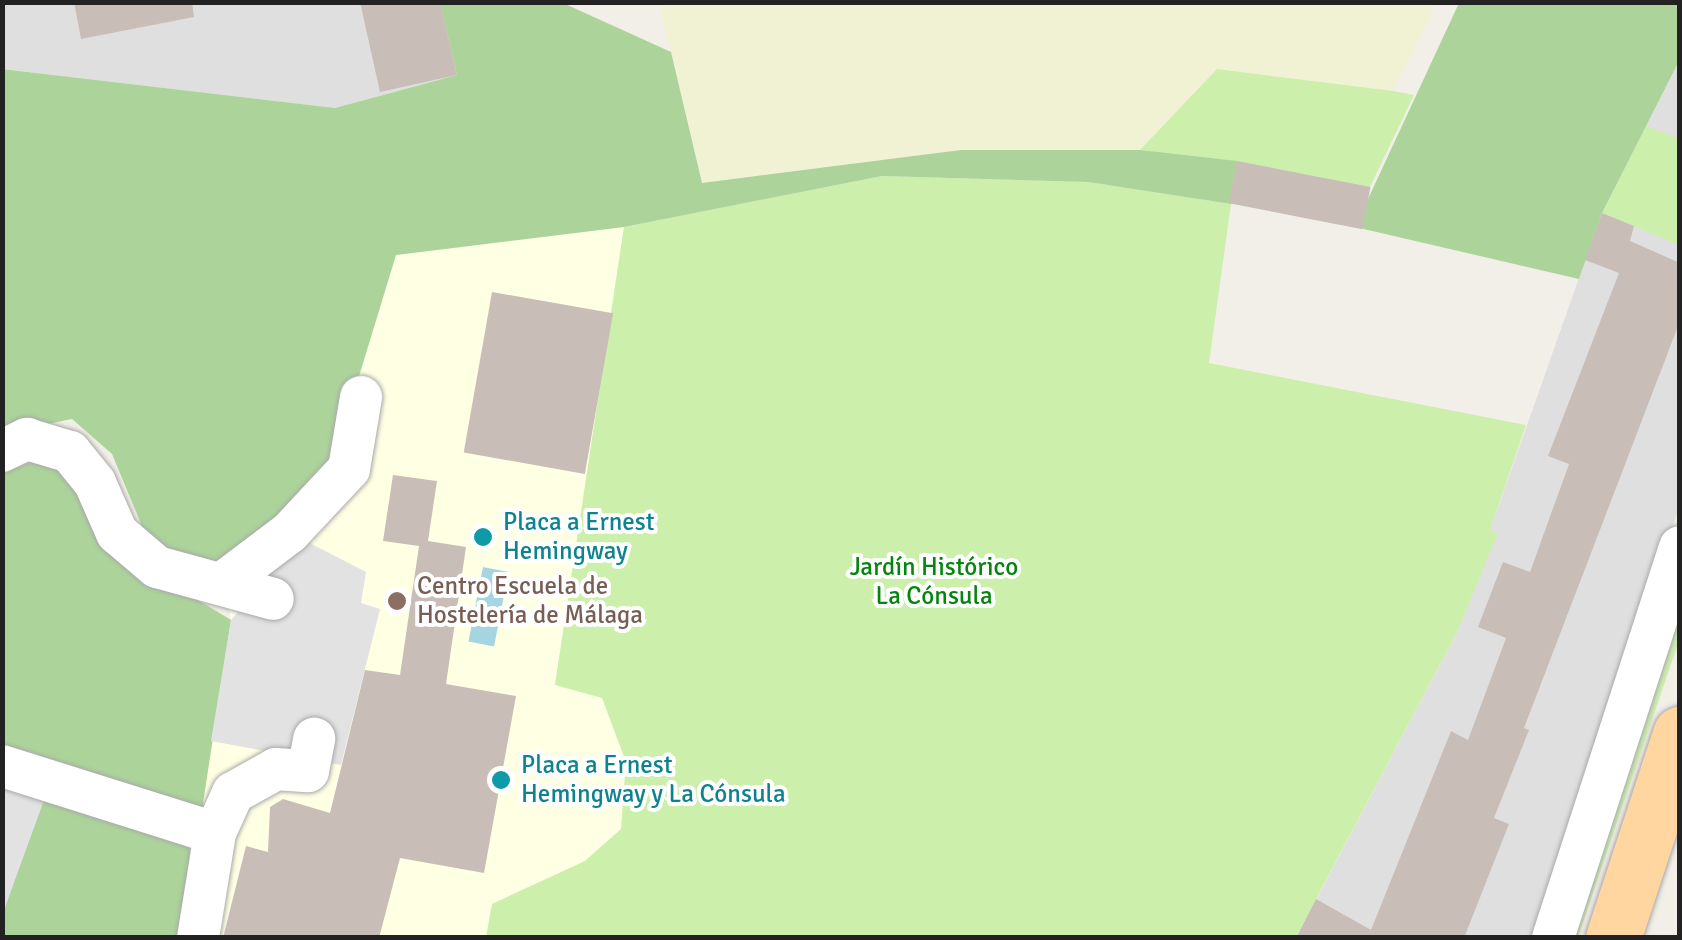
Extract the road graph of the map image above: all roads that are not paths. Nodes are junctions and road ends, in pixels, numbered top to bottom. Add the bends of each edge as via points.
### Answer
1 (361, 397) dead end
2 (2, 450) edge
3 (1680, 546) edge
4 (224, 582) junction
5 (274, 599) dead end
6 (1680, 734) edge
7 (314, 739) dead end
8 (2, 766) edge
9 (215, 833) junction
10 (198, 938) edge
11 (1554, 938) edge
12 (1613, 938) edge

1 - 4 lane via 349,469 290,532
2 - 4 lane via 27,439 70,452 94,483 116,533 157,567
3 - 11 lane
4 - 5 lane
6 - 12 main road
7 - 9 lane via 308,772 276,769 232,793
8 - 9 lane
9 - 10 lane

